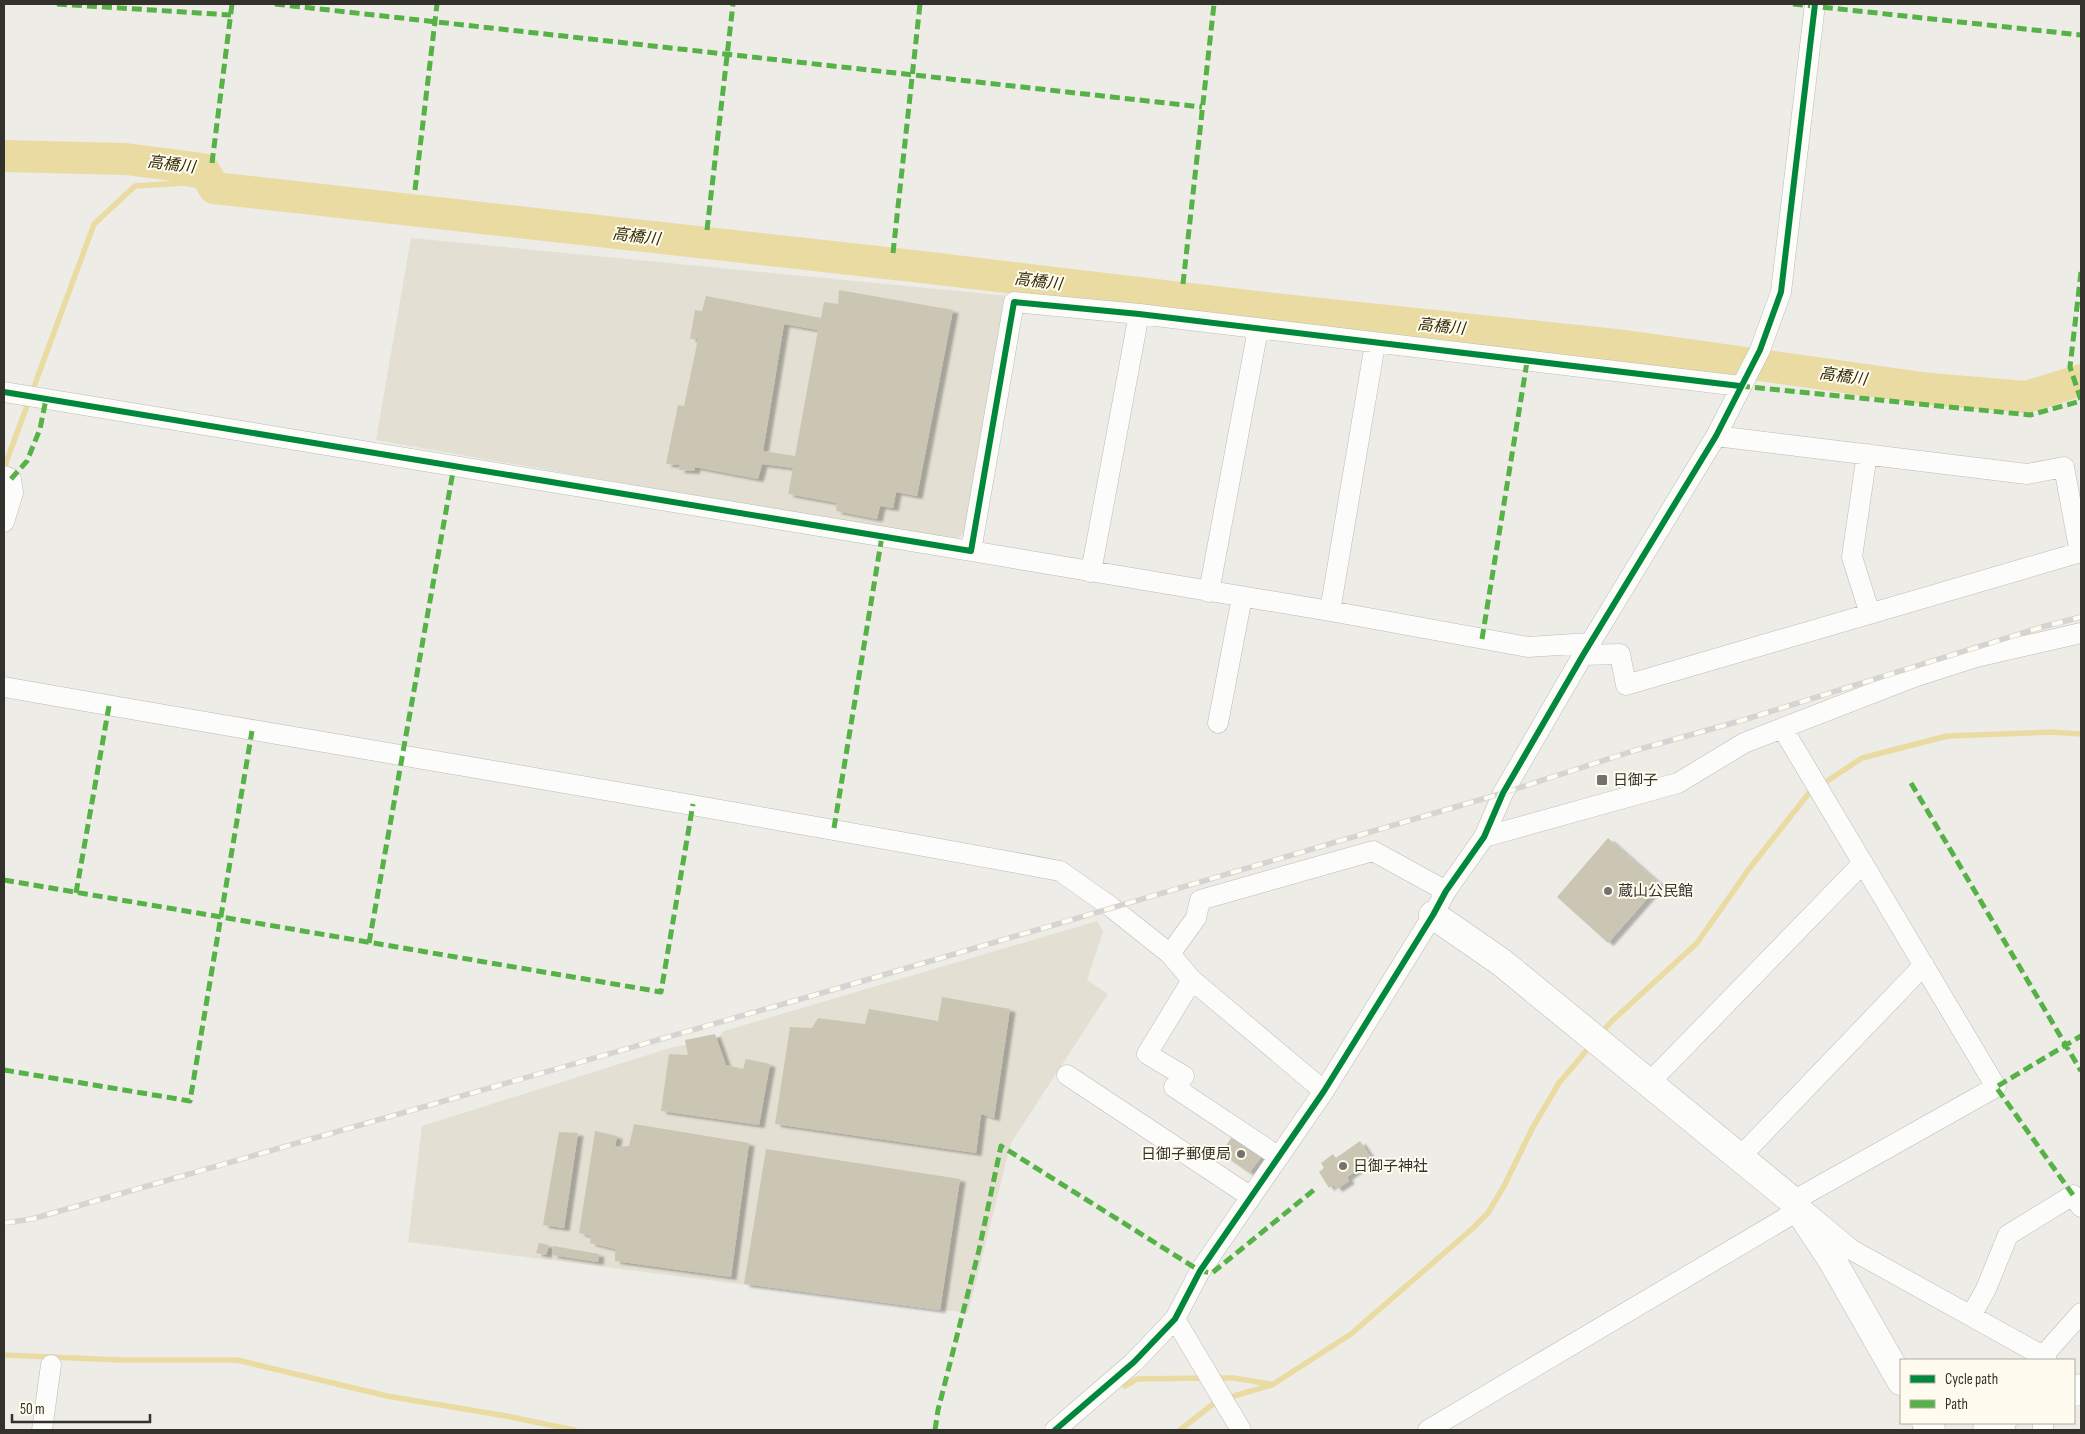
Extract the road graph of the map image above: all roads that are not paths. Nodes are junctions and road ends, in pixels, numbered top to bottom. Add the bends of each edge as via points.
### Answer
1 (1815, 4) edge
2 (1138, 314) junction
3 (1258, 329) junction
4 (1374, 344) junction
5 (1743, 382) junction
6 (11, 393) edge
7 (1716, 436) junction
8 (1866, 454) junction
9 (5, 477) edge
10 (4, 522) edge
11 (971, 551) junction
12 (2081, 552) edge
13 (1091, 572) junction
14 (1209, 592) junction
15 (1242, 597) junction
16 (1330, 611) junction
17 (1870, 614) junction
18 (2081, 633) edge
19 (1586, 649) junction
20 (4, 688) edge
21 (1218, 723) dead end
22 (1783, 728) junction
23 (1484, 837) junction
24 (1863, 863) junction
25 (1446, 891) junction
26 (1433, 915) junction
27 (1170, 954) junction
28 (1924, 965) junction
29 (1192, 980) junction
30 (1067, 1075) dead end
31 (1650, 1082) junction
32 (1324, 1091) junction
33 (1279, 1157) junction
34 (1740, 1157) junction
35 (1251, 1197) junction
36 (1796, 1205) junction
37 (2081, 1207) edge
38 (2081, 1313) edge
39 (1971, 1316) junction
40 (1175, 1319) junction
41 (2045, 1358) edge
42 (51, 1364) dead end
43 (1900, 1379) edge
44 (2000, 1424) edge
45 (42, 1430) edge
46 (1055, 1430) edge
47 (1241, 1430) edge
48 (1428, 1430) edge
49 (1987, 1430) edge

1 - 5 street via 1781,292 1760,350
2 - 3 street
2 - 11 street via 1014,302
2 - 13 street
3 - 4 street
3 - 14 street
4 - 5 street
4 - 16 street
5 - 7 street
6 - 11 street
7 - 8 street
7 - 19 street
8 - 12 street via 2028,474 2064,467
8 - 17 street via 1852,557
9 - 10 street via 12,479 13,493
11 - 13 street
12 - 17 street
13 - 14 street
14 - 15 street
15 - 16 street
15 - 21 street
16 - 19 street via 1528,647
17 - 19 street via 1626,685 1620,654
18 - 22 street via 1976,657 1914,677
19 - 23 street via 1502,794
20 - 27 street via 722,809 1060,871
22 - 23 street via 1744,743 1678,783
22 - 24 street
23 - 25 street
24 - 28 street
24 - 31 street
25 - 26 street
25 - 27 street via 1373,851 1200,900 1196,918
26 - 31 street via 1501,962
26 - 32 street
27 - 29 street
28 - 34 street
28 - 36 street via 1996,1087
29 - 32 street
29 - 33 street via 1147,1054 1184,1076 1174,1087
30 - 35 street
31 - 34 street
32 - 33 street
33 - 35 street
34 - 36 street
35 - 40 street via 1200,1271
36 - 39 street via 1852,1250
36 - 43 street via 1832,1260
36 - 48 street
37 - 39 street via 2072,1195 2008,1236
38 - 41 street
39 - 41 street
40 - 46 street via 1134,1362
40 - 47 street
42 - 45 street
44 - 49 street

